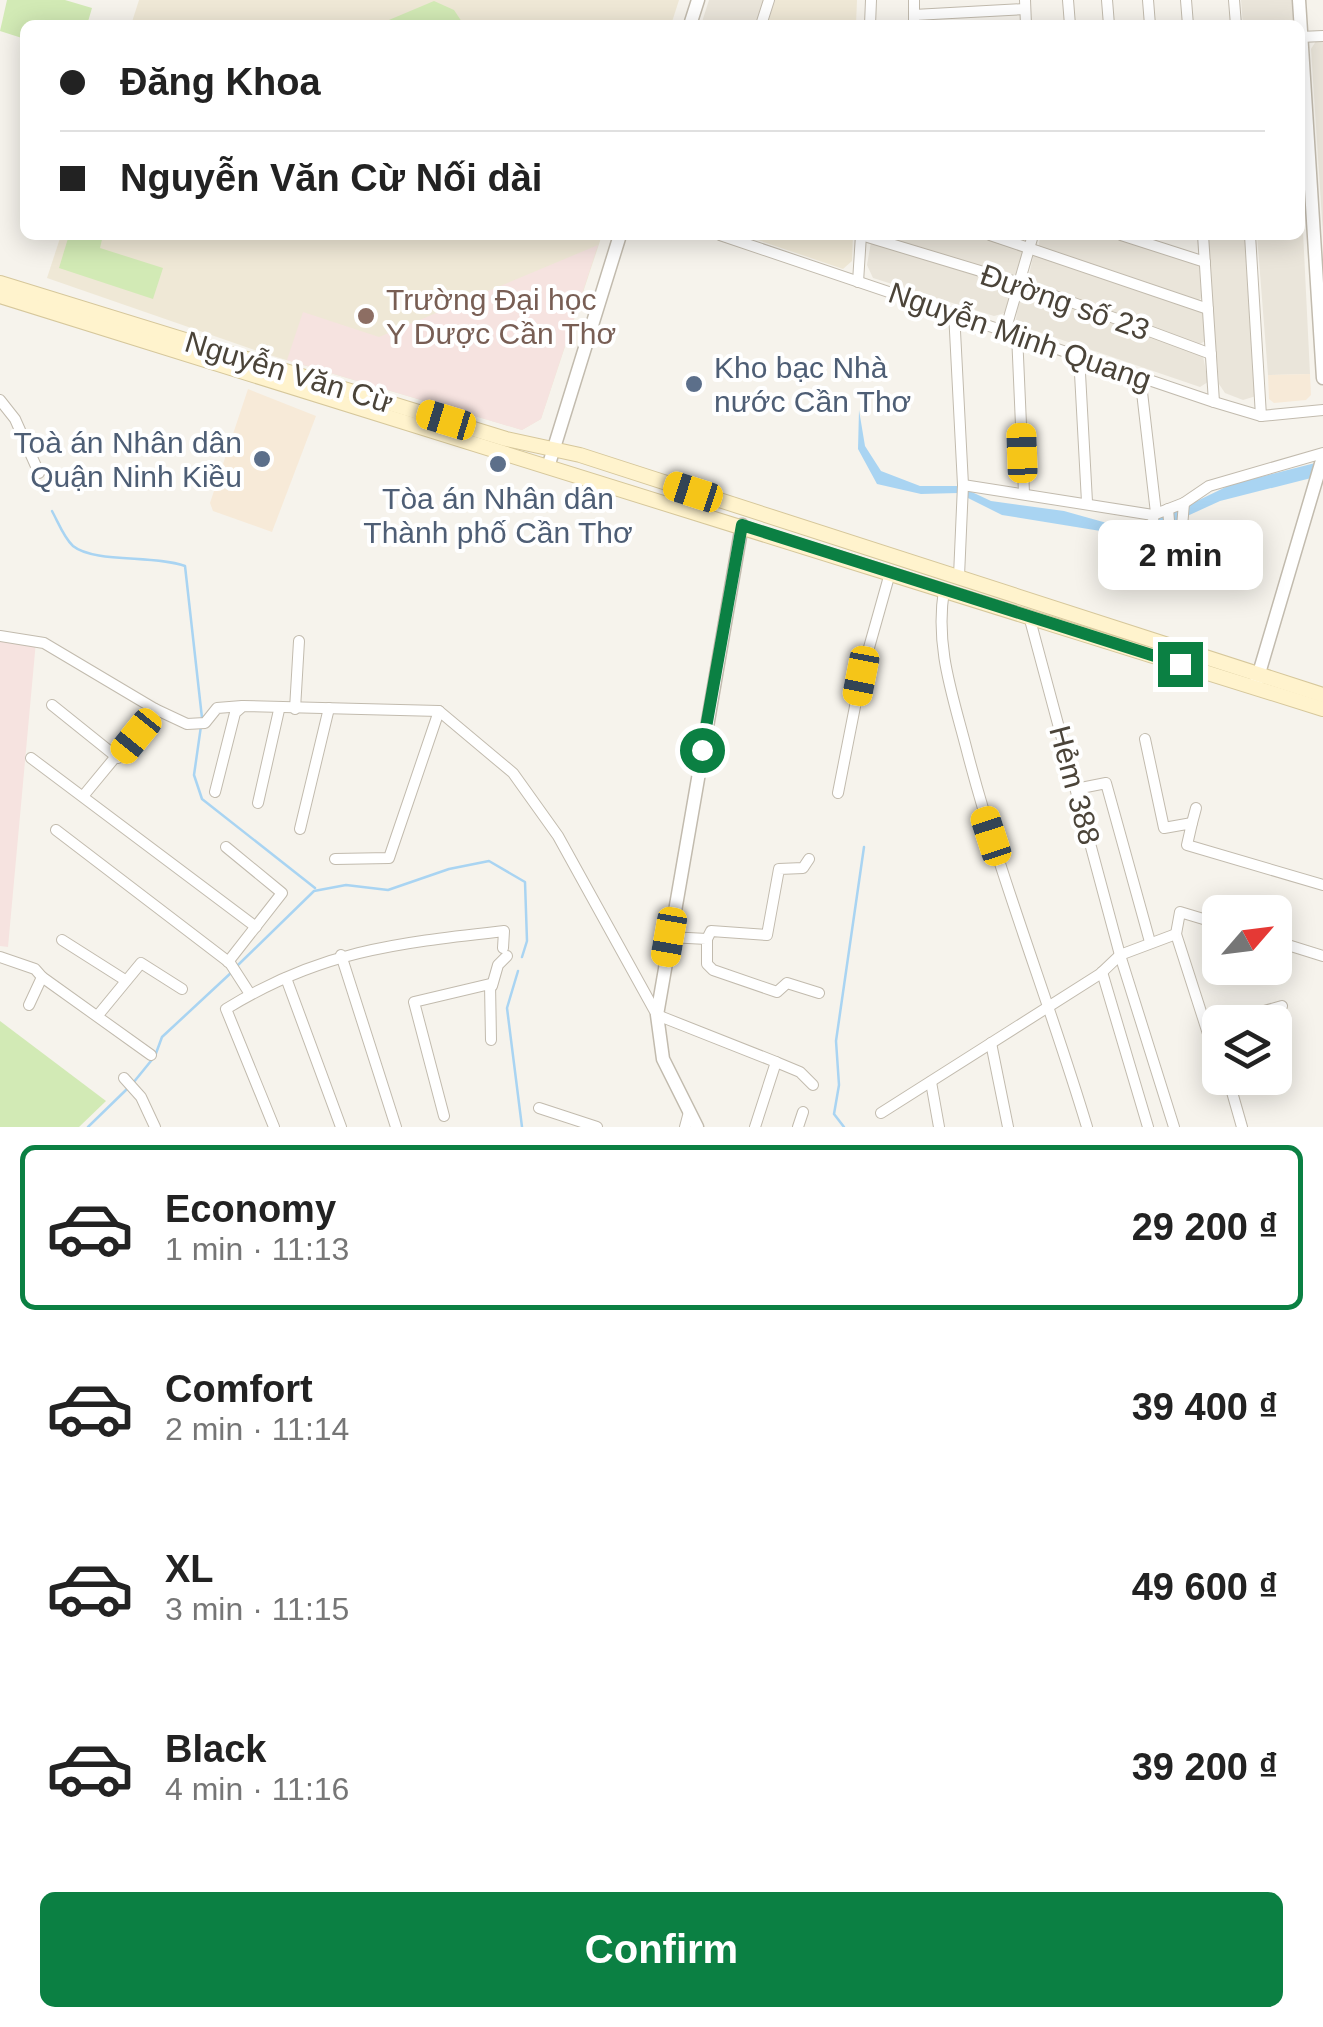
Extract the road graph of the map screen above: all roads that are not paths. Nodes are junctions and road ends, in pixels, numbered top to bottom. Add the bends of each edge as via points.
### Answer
1 (914, 0) edge
2 (1025, 5) edge
3 (914, 20) edge
4 (1305, 111) edge
5 (618, 240) edge
6 (746, 240) edge
7 (861, 240) edge
8 (878, 240) edge
9 (1005, 240) edge
10 (1032, 240) edge
11 (1135, 240) edge
12 (1167, 240) edge
13 (1203, 240) edge
14 (1250, 240) edge
15 (1030, 248) junction
16 (1168, 252) junction
17 (1205, 262) junction
18 (858, 282) junction
19 (0, 283) edge
20 (1020, 283) junction
21 (0, 296) edge
22 (1208, 309) junction
23 (954, 312) junction
24 (1011, 331) junction
25 (1211, 354) junction
26 (1079, 355) junction
27 (1140, 376) junction
28 (1323, 378) edge
29 (0, 400) edge
30 (1214, 402) junction
31 (1323, 410) edge
32 (1261, 416) junction
33 (1323, 455) edge
34 (551, 458) junction
35 (39, 473) dead end
36 (963, 485) junction
37 (1024, 492) junction
38 (1087, 502) junction
39 (1184, 505) junction
40 (1160, 522) junction
41 (742, 525) junction
42 (890, 574) junction
43 (1178, 575) dead end
44 (959, 576) junction
45 (944, 590) junction
46 (1029, 616) junction
47 (0, 636) edge
48 (299, 641) dead end
49 (1257, 681) junction
50 (1323, 695) edge
51 (52, 705) dead end
52 (243, 706) junction
53 (329, 708) junction
54 (155, 709) junction
55 (295, 709) junction
56 (1323, 709) edge
57 (279, 710) junction
58 (439, 711) junction
59 (1145, 739) dead end
60 (31, 758) dead end
61 (118, 758) junction
62 (1076, 789) junction
63 (214, 792) dead end
64 (838, 792) dead end
65 (84, 795) junction
66 (258, 803) dead end
67 (1196, 808) dead end
68 (1192, 822) junction
69 (300, 829) dead end
70 (56, 830) dead end
71 (226, 846) dead end
72 (334, 859) dead end
73 (808, 859) dead end
74 (1323, 885) edge
75 (1202, 919) edge
76 (256, 928) junction
77 (1176, 934) junction
78 (669, 937) junction
79 (707, 938) junction
80 (62, 940) dead end
81 (1150, 942) junction
82 (1292, 946) edge
83 (341, 955) junction
84 (1120, 955) junction
85 (0, 956) edge
86 (1323, 956) edge
87 (232, 965) junction
88 (1102, 972) junction
89 (42, 976) junction
90 (286, 978) junction
91 (125, 980) junction
92 (492, 986) junction
93 (182, 989) dead end
94 (819, 993) dead end
95 (250, 994) junction
96 (29, 1006) dead end
97 (1046, 1006) junction
98 (99, 1014) junction
99 (657, 1015) junction
100 (1202, 1015) edge
101 (491, 1040) dead end
102 (991, 1044) junction
103 (151, 1055) dead end
104 (776, 1062) junction
105 (124, 1078) dead end
106 (931, 1082) junction
107 (813, 1086) dead end
108 (1233, 1095) edge
109 (540, 1108) dead end
110 (689, 1112) junction
111 (803, 1112) dead end
112 (881, 1113) dead end
113 (444, 1116) dead end
114 (155, 1127) edge
115 (274, 1127) edge
116 (340, 1127) edge
117 (396, 1127) edge
118 (597, 1127) edge
119 (685, 1127) edge
120 (696, 1127) edge
121 (755, 1127) edge
122 (798, 1127) edge
123 (938, 1127) edge
124 (1008, 1127) edge
125 (1087, 1127) edge
126 (1148, 1127) edge
127 (1174, 1127) edge
128 (1242, 1127) edge

1 - 3 street
2 - 3 street
4 - 28 street
5 - 34 street
6 - 18 street, Nguyễn Minh Quang
7 - 18 street
8 - 20 street, Đường số 23
9 - 15 street
10 - 15 street
11 - 16 street
12 - 16 street
13 - 17 street
14 - 32 street
15 - 20 street
15 - 22 street
16 - 17 street
17 - 22 street
18 - 23 street, Nguyễn Minh Quang
19 - 34 main road, Nguyễn Văn Cừ
20 - 24 street
20 - 25 street, Đường số 23
21 - 34 main road, Nguyễn Văn Cừ
22 - 25 street
23 - 24 street, Nguyễn Minh Quang
23 - 36 street
24 - 26 street, Nguyễn Minh Quang
24 - 37 street
25 - 30 street
26 - 27 street, Nguyễn Minh Quang
26 - 38 street
27 - 30 street, Nguyễn Minh Quang
27 - 40 street
29 - 35 street
30 - 32 street, Nguyễn Minh Quang
31 - 32 street, Nguyễn Minh Quang
33 - 39 street via 1209,486
33 - 49 street
34 - 41 main road, Nguyễn Văn Cừ
34 - 44 main road, Nguyễn Văn Cừ
36 - 37 street
36 - 44 street
37 - 38 street
38 - 40 street
39 - 40 street
39 - 43 street
41 - 42 main road, Nguyễn Văn Cừ
41 - 78 street
42 - 45 main road, Nguyễn Văn Cừ
42 - 64 street
44 - 49 main road, Nguyễn Văn Cừ
45 - 46 main road, Nguyễn Văn Cừ
45 - 97 street via 938,626 944,666
46 - 49 main road, Nguyễn Văn Cừ
46 - 62 street, Hẻm 388
47 - 54 street via 44,643
48 - 55 street
49 - 50 main road, Nguyễn Văn Cừ
49 - 56 main road
51 - 61 street
52 - 54 street via 217,708 205,723 192,724
52 - 57 street
52 - 63 street
53 - 55 street
53 - 58 street
53 - 69 street
54 - 61 street
55 - 57 street
57 - 66 street
58 - 72 street via 389,858
58 - 99 street via 514,774 558,836
59 - 68 street via 1164,832
60 - 65 street
61 - 65 street
62 - 81 street via 1106,784
62 - 84 street, Hẻm 388
65 - 76 street
67 - 68 street
68 - 74 street via 1187,845
70 - 87 street
71 - 76 street via 282,893
73 - 79 street via 803,868 780,869 764,937 710,931
75 - 77 street via 1180,912
76 - 87 street
77 - 81 street
77 - 100 street
78 - 79 street
78 - 99 street
79 - 94 street via 709,968 777,992 787,983
80 - 91 street
81 - 84 street
82 - 86 street
83 - 90 street
83 - 92 street via 504,931 505,952
83 - 117 street
84 - 88 street
84 - 127 street, Hẻm 388
85 - 89 street
87 - 95 street
88 - 97 street
88 - 126 street
89 - 96 street
89 - 98 street
90 - 95 street
90 - 116 street
91 - 93 street via 144,962
91 - 98 street
92 - 101 street
92 - 113 street via 414,1002
95 - 115 street via 226,1009
97 - 102 street
97 - 125 street
98 - 103 street
99 - 104 street
99 - 110 street via 664,1059
102 - 106 street
102 - 124 street
104 - 107 street
104 - 121 street
105 - 114 street
106 - 112 street
106 - 123 street
108 - 128 street
109 - 118 street
110 - 119 street
110 - 120 street
111 - 122 street

